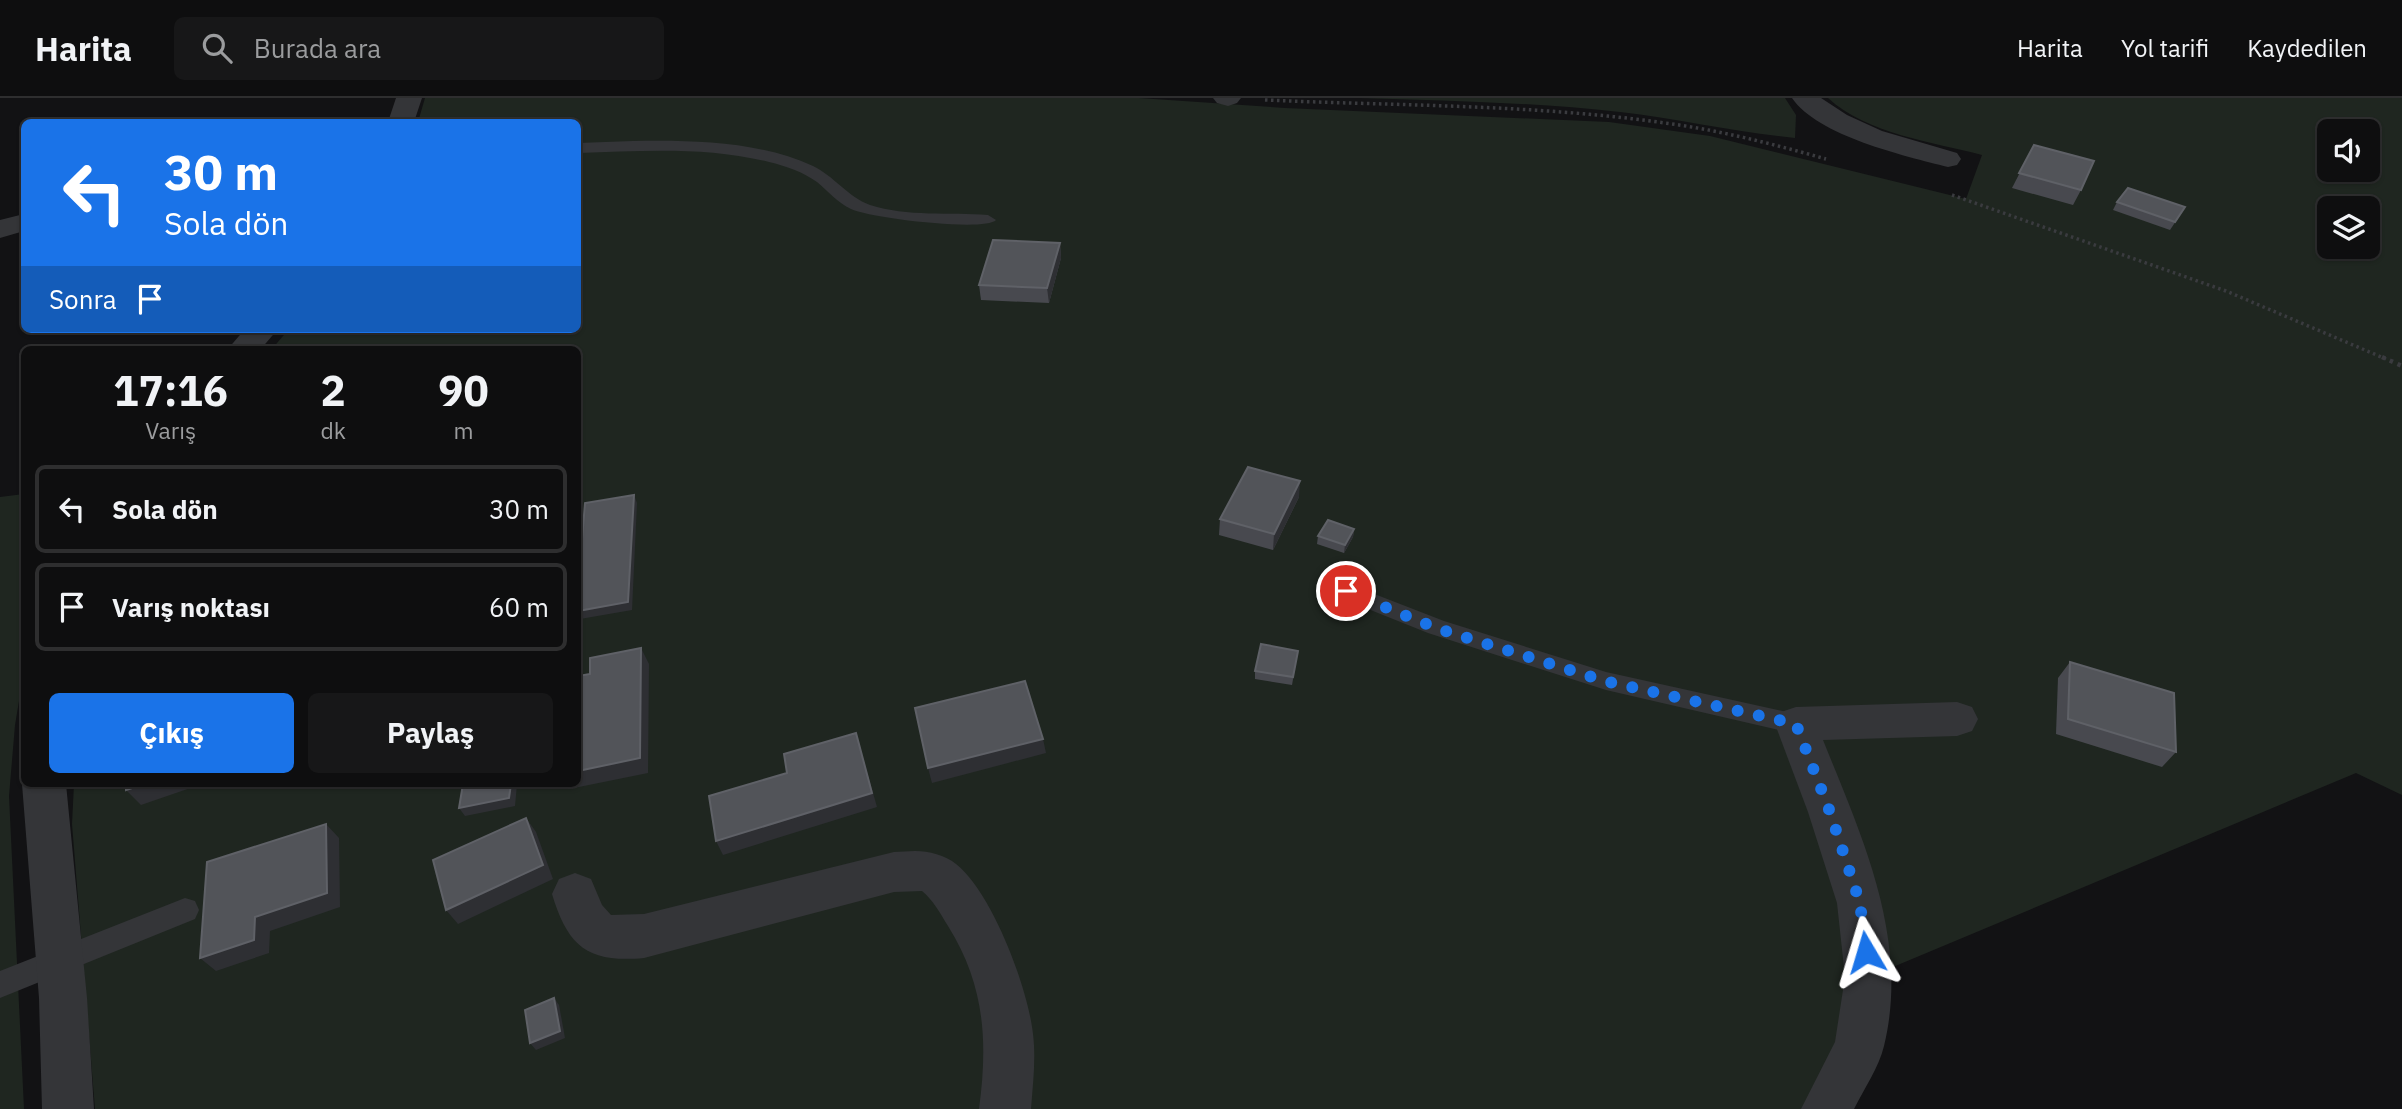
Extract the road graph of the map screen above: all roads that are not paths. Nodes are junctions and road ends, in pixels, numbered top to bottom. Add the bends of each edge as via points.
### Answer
1 (409, 98) edge
2 (1805, 98) edge
3 (402, 119) edge
4 (581, 148) edge
5 (1948, 159) dead end
6 (988, 219) dead end
7 (21, 224) edge
8 (0, 229) edge
9 (258, 333) edge
10 (247, 346) edge
11 (1346, 591) dead end
12 (1957, 719) dead end
13 (1796, 724) junction
14 (44, 787) edge
15 (575, 894) dead end
16 (185, 910) dead end
17 (60, 961) junction
18 (0, 985) edge
19 (68, 1109) edge
20 (1005, 1109) edge
21 (1827, 1109) edge

1 - 3 street
2 - 5 street via 1852,130
4 - 6 lane via 678,147 770,158 825,178 856,205 877,211
7 - 8 street
9 - 10 street
11 - 13 lane via 1436,628 1605,681
12 - 13 street
13 - 21 street via 1860,903 1869,977 1858,1047
14 - 17 street
15 - 20 street via 580,915 592,930 620,939 894,872 934,874 949,886 972,921 993,964 1010,1052
16 - 17 lane
17 - 18 lane
17 - 19 street

